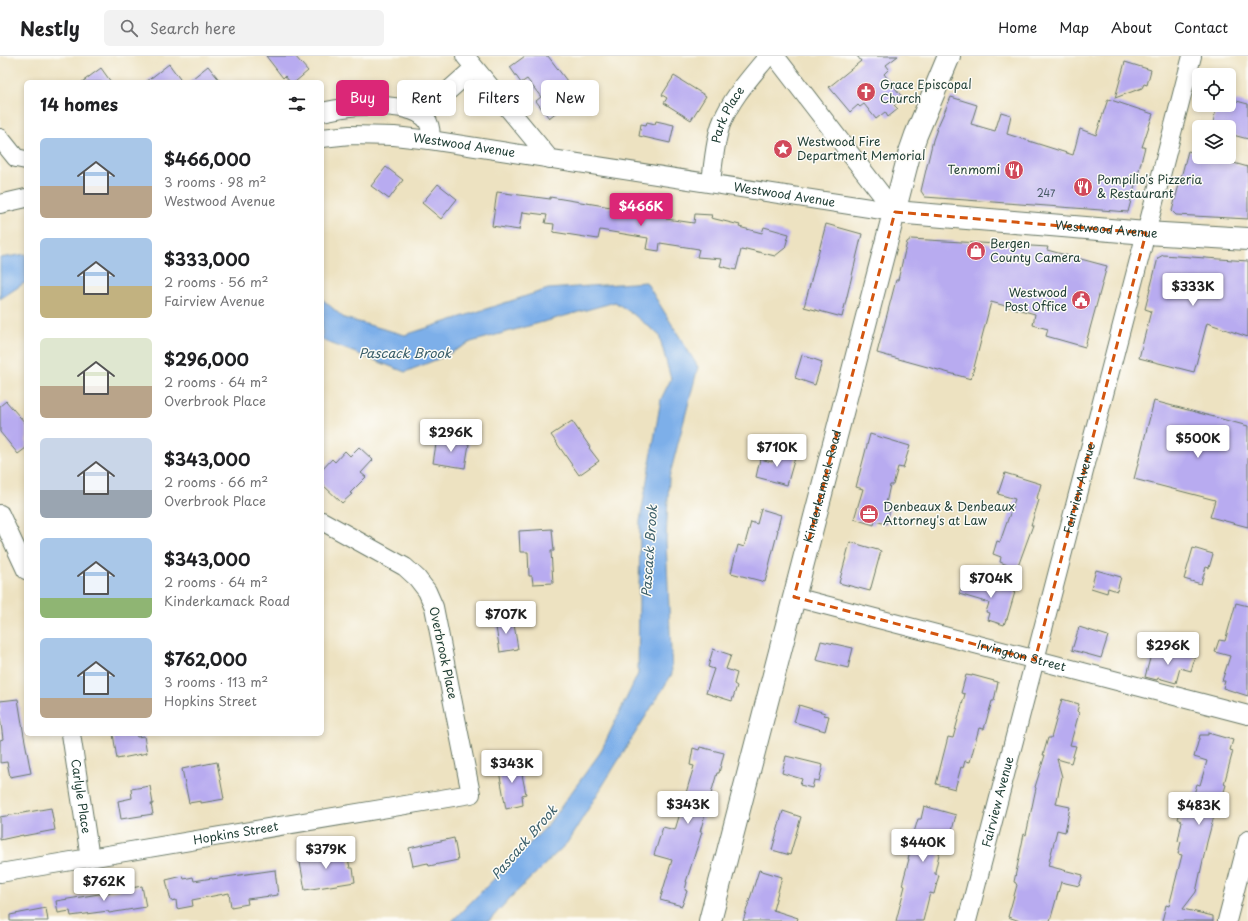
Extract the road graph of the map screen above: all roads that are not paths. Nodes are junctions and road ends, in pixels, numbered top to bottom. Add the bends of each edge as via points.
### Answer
1 (768, 56) edge
2 (775, 56) edge
3 (949, 56) edge
4 (1192, 56) edge
5 (469, 62) edge
6 (453, 80) edge
7 (397, 108) edge
8 (324, 112) edge
9 (422, 116) edge
10 (0, 138) edge
11 (324, 138) edge
12 (430, 140) junction
13 (21, 159) edge
14 (550, 159) junction
15 (711, 183) junction
16 (24, 198) edge
17 (0, 204) edge
18 (895, 212) junction
19 (1146, 233) junction
20 (1248, 239) edge
21 (0, 514) edge
22 (324, 522) edge
23 (24, 566) edge
24 (794, 597) junction
25 (1035, 660) junction
26 (1248, 715) edge
27 (71, 736) edge
28 (471, 794) joint
29 (1248, 840) edge
30 (90, 858) junction
31 (0, 873) edge
32 (710, 921) edge
33 (967, 921) edge
34 (1227, 921) edge

1 - 15 street, Park Place via 734,98 721,123
2 - 18 street
3 - 18 main road, Kinderkamack Road via 909,155
4 - 19 street, Fairview Avenue
5 - 6 street
5 - 14 street
7 - 8 street via 364,106
9 - 12 street via 428,122 431,131
10 - 13 street
11 - 12 street, Westwood Avenue via 394,136
12 - 14 street, Westwood Avenue
14 - 15 street, Westwood Avenue
15 - 18 street, Westwood Avenue
16 - 17 street
18 - 19 main road, Westwood Avenue
18 - 24 main road, Kinderkamack Road
19 - 20 main road, Westwood Avenue
19 - 25 street, Fairview Avenue
21 - 23 street
22 - 28 street, Overbrook Place via 405,567 427,591 434,607
24 - 25 street, Irvington Street
24 - 32 main road, Kinderkamack Road
25 - 26 street, Irvington Street
25 - 33 street, Fairview Avenue
27 - 30 street, Carlyle Place
28 - 30 street, Hopkins Street
29 - 34 street
30 - 31 street, Hopkins Street

